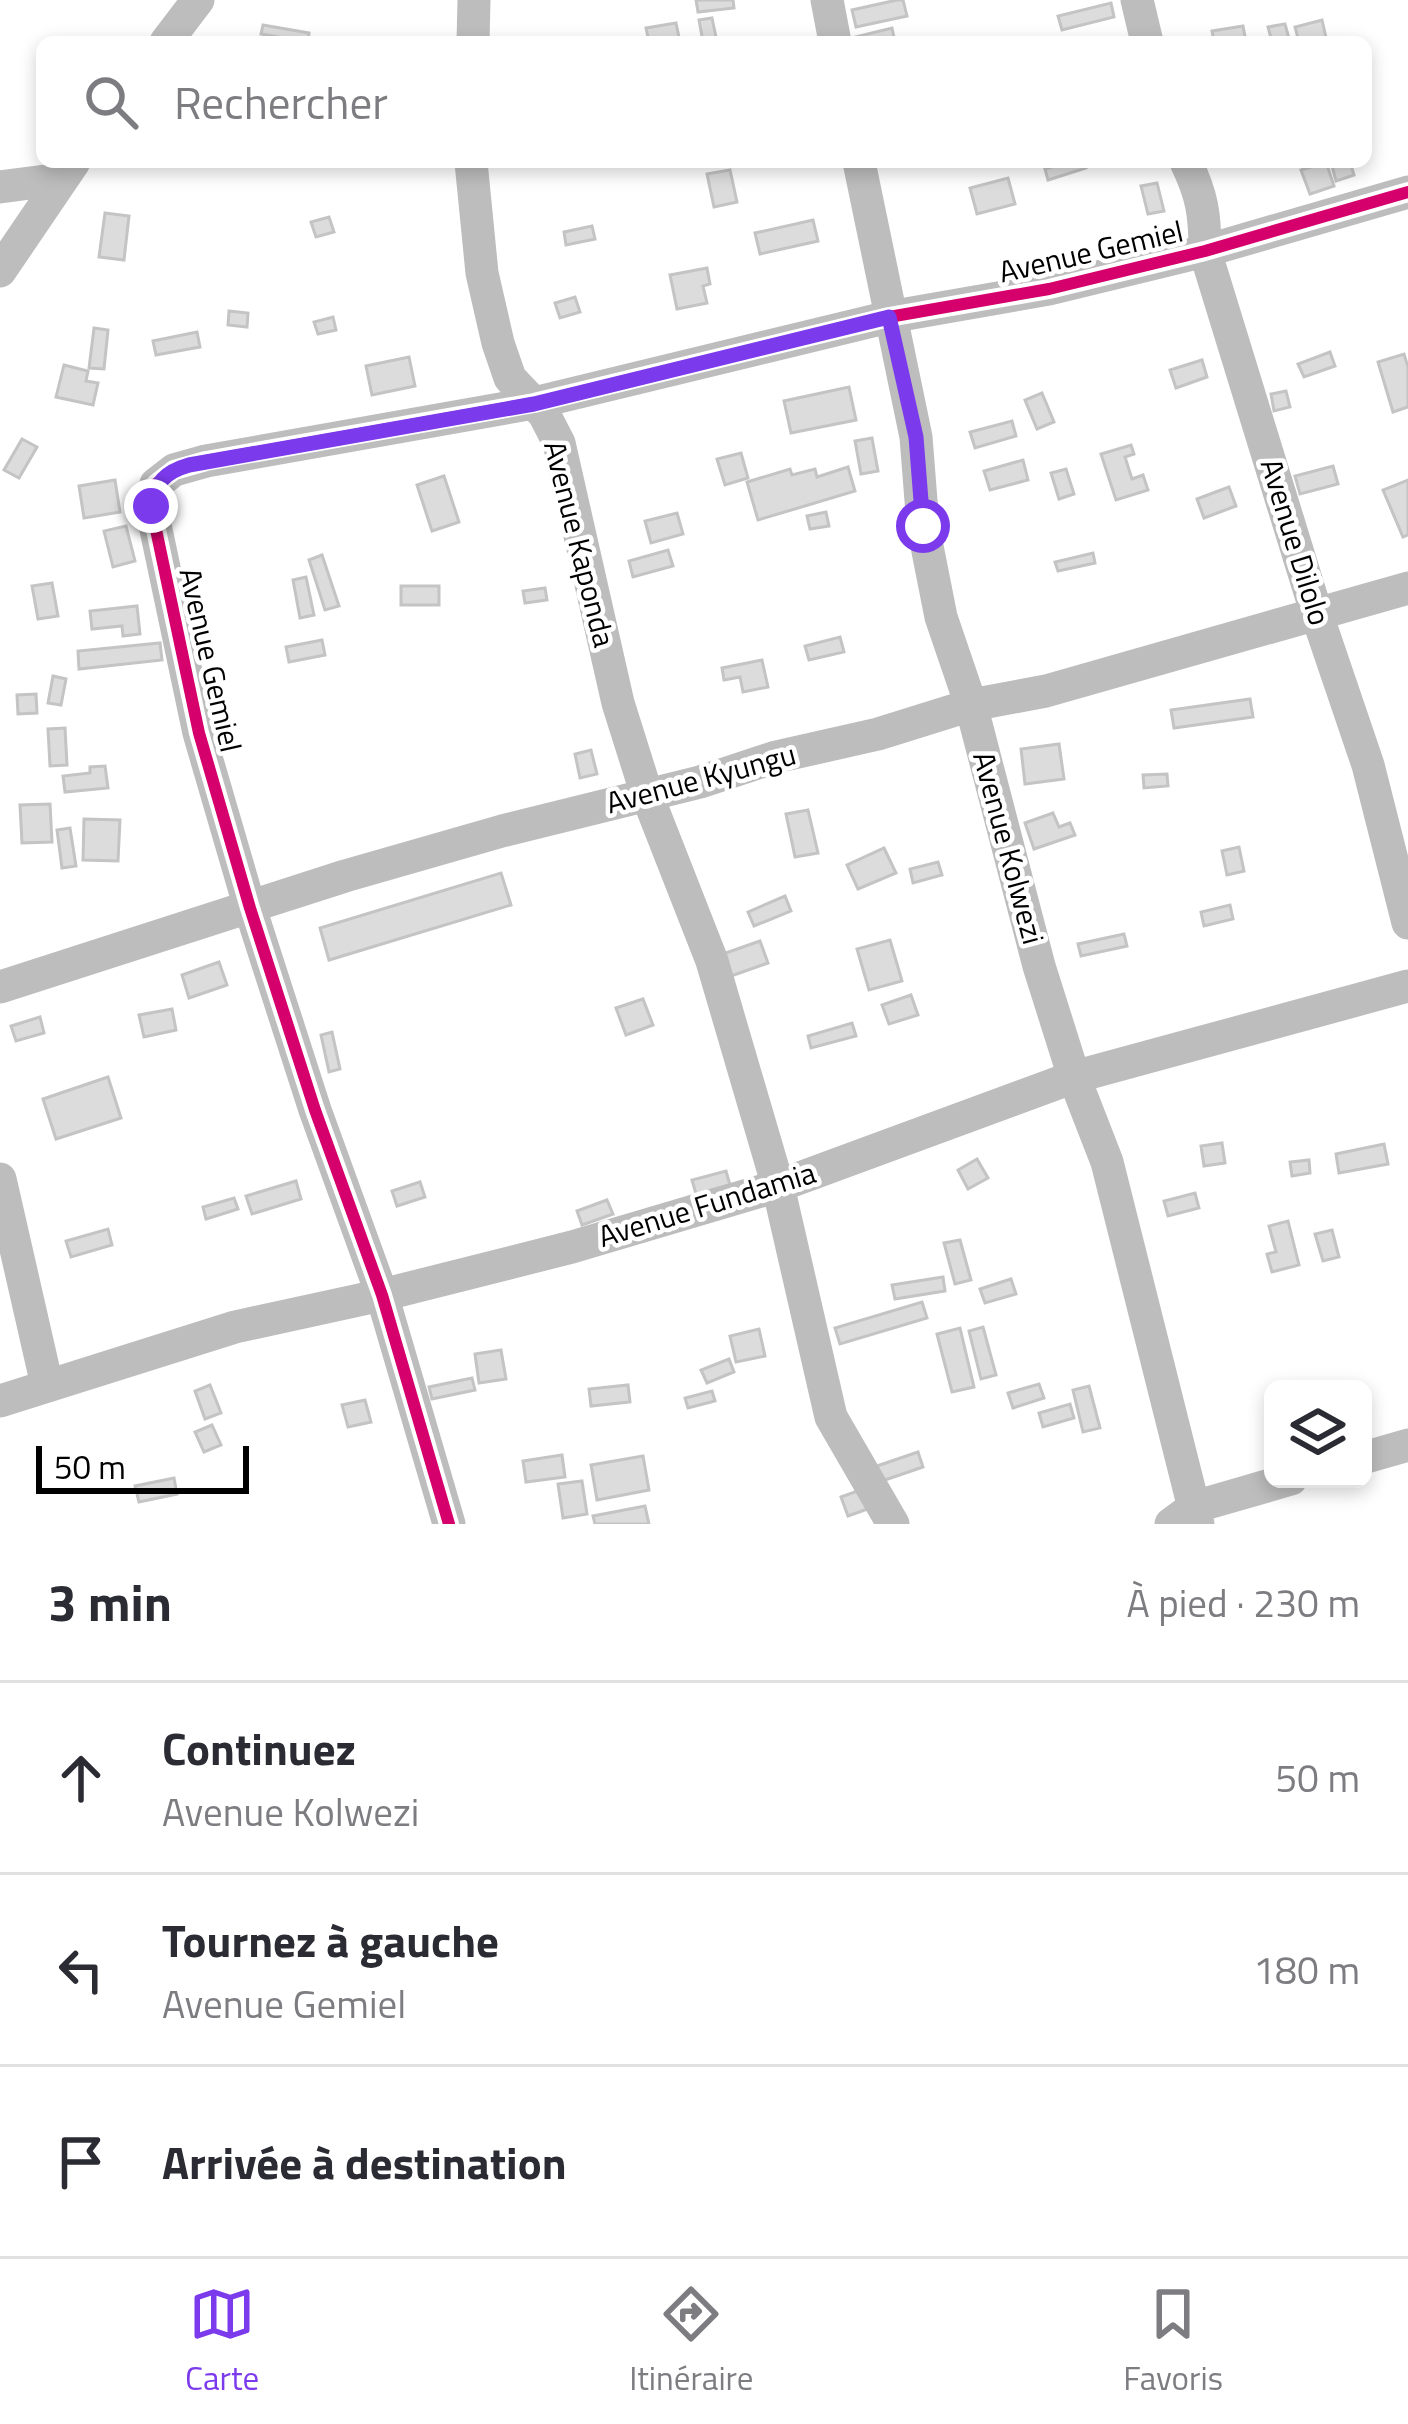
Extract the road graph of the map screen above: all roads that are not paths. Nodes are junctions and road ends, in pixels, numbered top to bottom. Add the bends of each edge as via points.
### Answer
1 (198, 0) edge
2 (473, 0) edge
3 (827, 0) edge
4 (1137, 0) edge
5 (171, 36) edge
6 (473, 36) edge
7 (834, 36) edge
8 (1146, 36) edge
9 (472, 168) edge
10 (860, 168) edge
11 (1189, 168) edge
12 (68, 171) edge
13 (0, 187) edge
14 (1408, 192) edge
15 (1205, 251) junction
16 (0, 271) edge
17 (889, 317) junction
18 (534, 404) junction
19 (1408, 589) edge
20 (1317, 615) junction
21 (971, 705) junction
22 (646, 795) junction
23 (250, 908) junction
24 (1408, 923) edge
25 (1408, 986) edge
26 (0, 987) edge
27 (1074, 1077) junction
28 (0, 1179) edge
29 (778, 1186) junction
30 (382, 1295) junction
31 (47, 1385) junction
32 (0, 1401) edge
33 (1408, 1445) edge
34 (1372, 1455) edge
35 (1267, 1488) edge
36 (1188, 1518) edge
37 (448, 1524) edge
38 (893, 1524) edge

1 - 5 street
2 - 6 street
3 - 7 street
4 - 8 street
9 - 18 street, Avenue Kaponda via 498,343 510,378
10 - 17 street, Avenue Kolwezi
11 - 15 street, Avenue Dilolo via 1205,215
12 - 13 street
12 - 16 street
14 - 15 street, Avenue Gemiel
15 - 17 street, Avenue Gemiel
15 - 20 street, Avenue Dilolo
17 - 18 street, Avenue Gemiel
17 - 21 street, Avenue Kolwezi via 916,437 941,617
18 - 22 street, Avenue Kaponda via 559,443
18 - 23 street, Avenue Gemiel via 206,461 156,484 151,506 200,733
19 - 20 street, Avenue Kyungu
20 - 21 street, Avenue Kyungu
20 - 24 street, Avenue Dilolo via 1368,765
21 - 22 street, Avenue Kyungu
21 - 27 street, Avenue Kolwezi
22 - 23 street, Avenue Kyungu
22 - 29 street, Avenue Kaponda via 712,961
23 - 26 street, Avenue Kyungu
23 - 30 street, Avenue Gemiel
25 - 27 street, Avenue Fundamia
27 - 29 street, Avenue Fundamia
27 - 36 street, Avenue Kolwezi via 1107,1162
28 - 31 street
29 - 30 street, Avenue Fundamia
29 - 38 street, Avenue Kaponda via 831,1417
30 - 31 street, Avenue Fundamia via 235,1327
30 - 37 street, Avenue Gemiel
31 - 32 street, Avenue Fundamia
33 - 34 street
35 - 36 street

